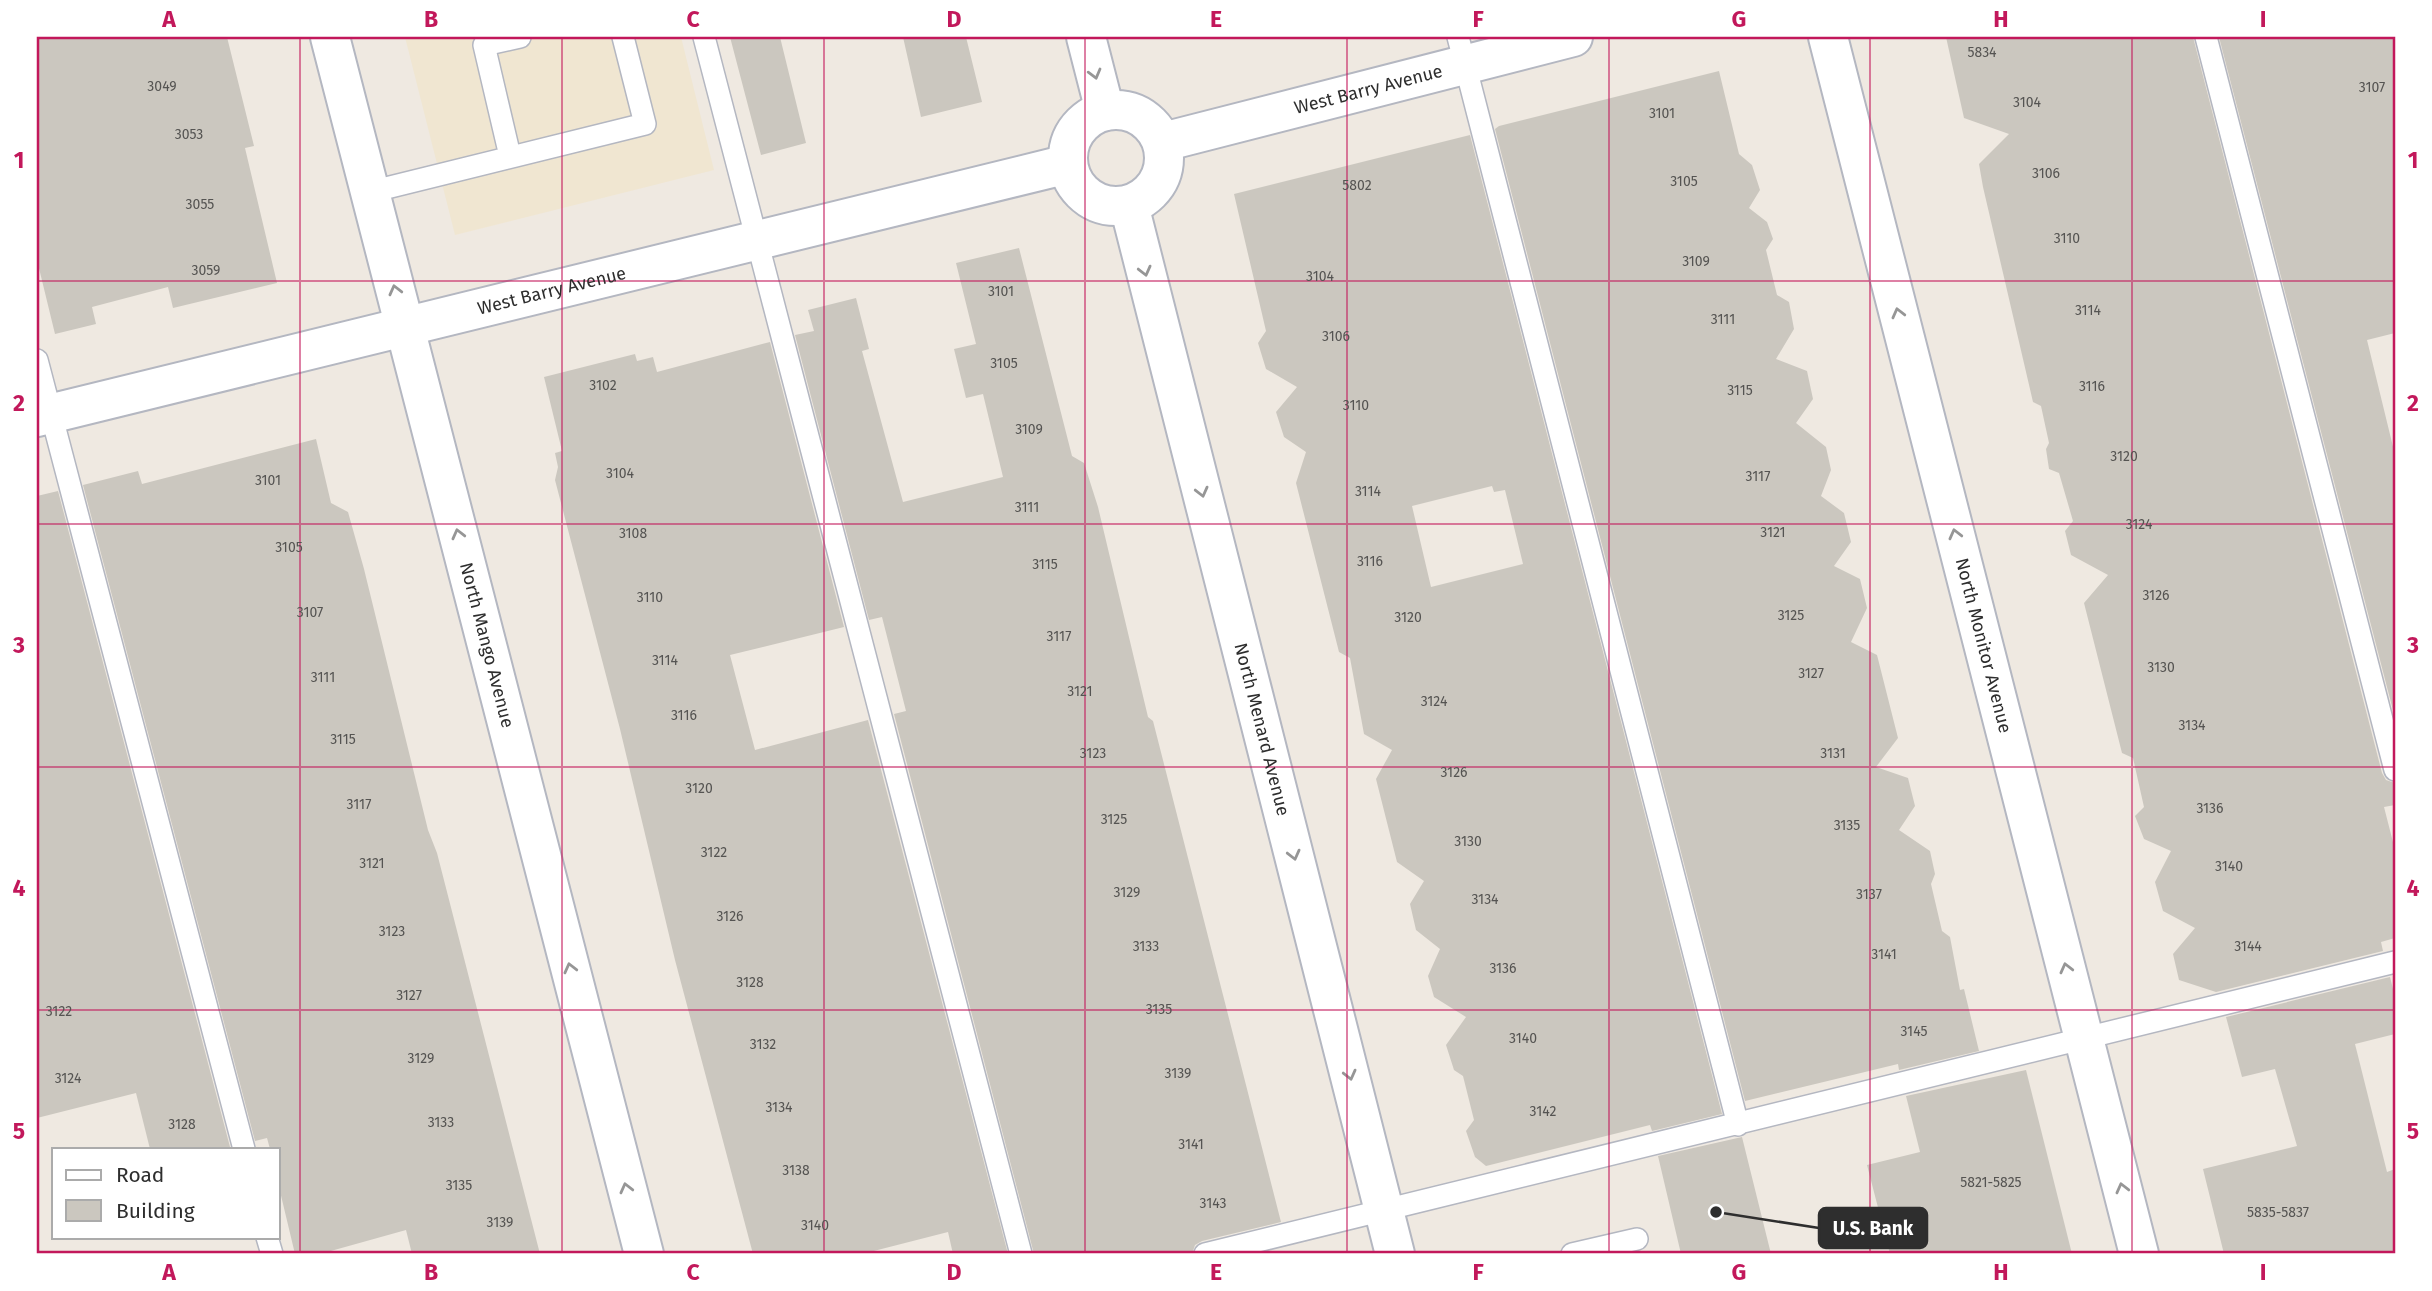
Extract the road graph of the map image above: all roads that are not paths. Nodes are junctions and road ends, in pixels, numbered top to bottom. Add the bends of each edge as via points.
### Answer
1 (330, 37) edge
2 (520, 37) edge
3 (623, 37) edge
4 (704, 37) edge
5 (1086, 37) edge
6 (1573, 37) edge
7 (1828, 37) edge
8 (2206, 37) edge
9 (1461, 51) edge
10 (1105, 111) junction
11 (1163, 142) junction
12 (510, 156) junction
13 (1068, 164) junction
14 (370, 192) junction
15 (1129, 205) junction
16 (756, 238) junction
17 (404, 326) junction
18 (37, 360) edge
19 (44, 416) edge
20 (2395, 770) edge
21 (2395, 962) edge
22 (2084, 1041) junction
23 (1738, 1125) junction
24 (244, 1148) edge
25 (1384, 1211) junction
26 (1637, 1239) dead end
27 (643, 1254) edge
28 (1021, 1254) edge
29 (1205, 1254) edge
30 (1395, 1254) edge
31 (1572, 1254) edge
32 (2139, 1254) edge

1 - 14 street, North Mango Avenue
2 - 12 lane via 484,45
3 - 12 lane via 645,124
4 - 16 lane
5 -> 10 street
6 - 9 street, West Barry Avenue
22 -> 7 street, North Monitor Avenue
8 - 20 lane
9 - 11 street, West Barry Avenue
9 - 23 lane
10 - 11 street via 1130,111 1144,118
10 - 13 street via 1085,120 1075,132
11 - 15 street via 1165,158 1155,188
12 - 14 lane
13 - 15 street via 1072,180 1096,203
13 - 16 street, West Barry Avenue
17 -> 14 street, North Mango Avenue
15 -> 25 street, North Menard Avenue
16 - 17 street, West Barry Avenue
16 - 28 lane
17 - 19 street, West Barry Avenue
27 -> 17 street, North Mango Avenue
18 - 19 lane
19 - 24 lane
21 - 22 lane
22 - 23 lane
32 -> 22 street, North Monitor Avenue
23 - 25 lane
25 - 29 lane
25 - 30 street, North Menard Avenue
26 - 31 lane

